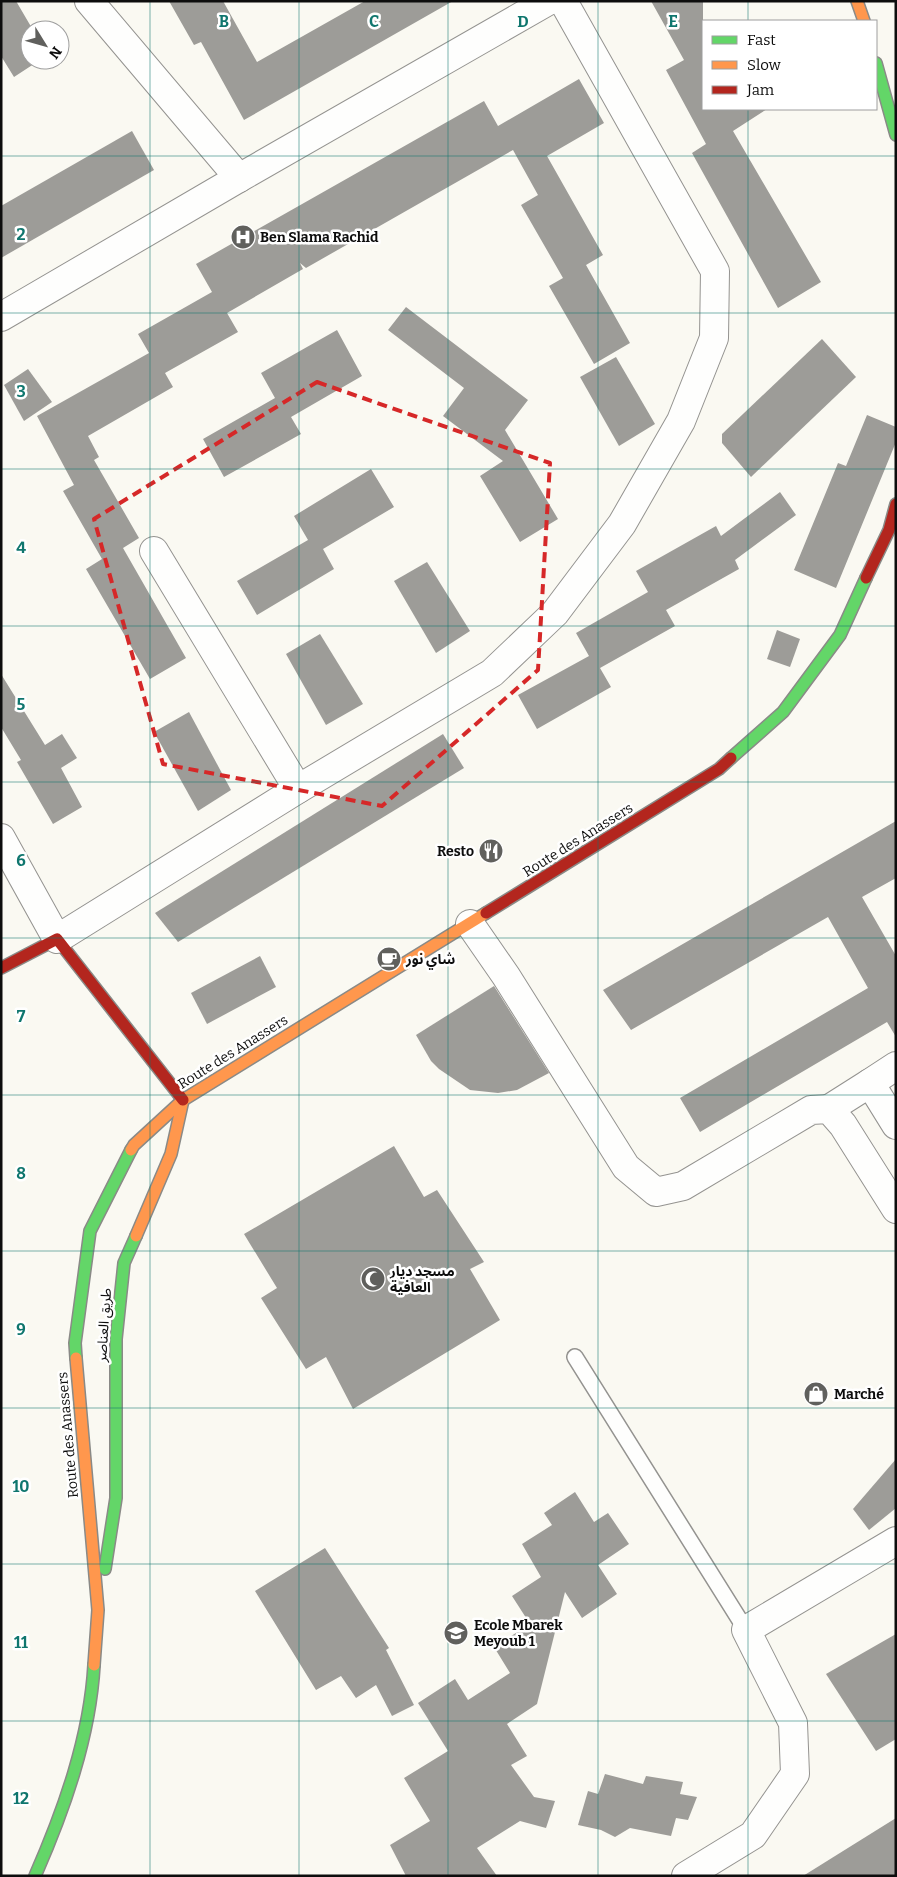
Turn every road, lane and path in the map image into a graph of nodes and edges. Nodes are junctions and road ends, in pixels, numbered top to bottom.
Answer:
1 (89, 1) edge
2 (548, 1) edge
3 (563, 1) edge
4 (857, 1) edge
5 (864, 20) edge
6 (877, 67) edge
7 (896, 136) edge
8 (239, 178) junction
9 (1, 317) edge
10 (896, 504) edge
11 (154, 551) dead end
12 (298, 789) junction
13 (1, 838) edge
14 (470, 924) junction
15 (58, 939) junction
16 (1, 968) edge
17 (896, 1066) edge
18 (870, 1083) junction
19 (183, 1100) junction
20 (829, 1110) junction
21 (896, 1125) edge
22 (896, 1210) edge
23 (576, 1357) dead end
24 (896, 1541) edge
25 (98, 1610) junction
26 (746, 1630) junction
27 (35, 1876) edge
28 (686, 1876) edge

1 - 8 street
2 - 8 street
3 - 12 street
4 - 5 main road
6 - 7 main road
8 - 9 street
10 - 14 main road, Route des Anassers
11 - 12 street
12 - 15 street
13 - 15 street
14 - 19 main road, Route des Anassers
14 - 20 street
15 - 16 main road
15 - 19 main road
17 - 18 street
18 - 20 street
18 - 21 street
19 - 25 main road, طريق العناصر
19 - 25 main road, Route des Anassers
20 - 22 street
23 - 26 lane
24 - 26 street
25 - 27 main road, Route des Anassers
26 - 28 street

